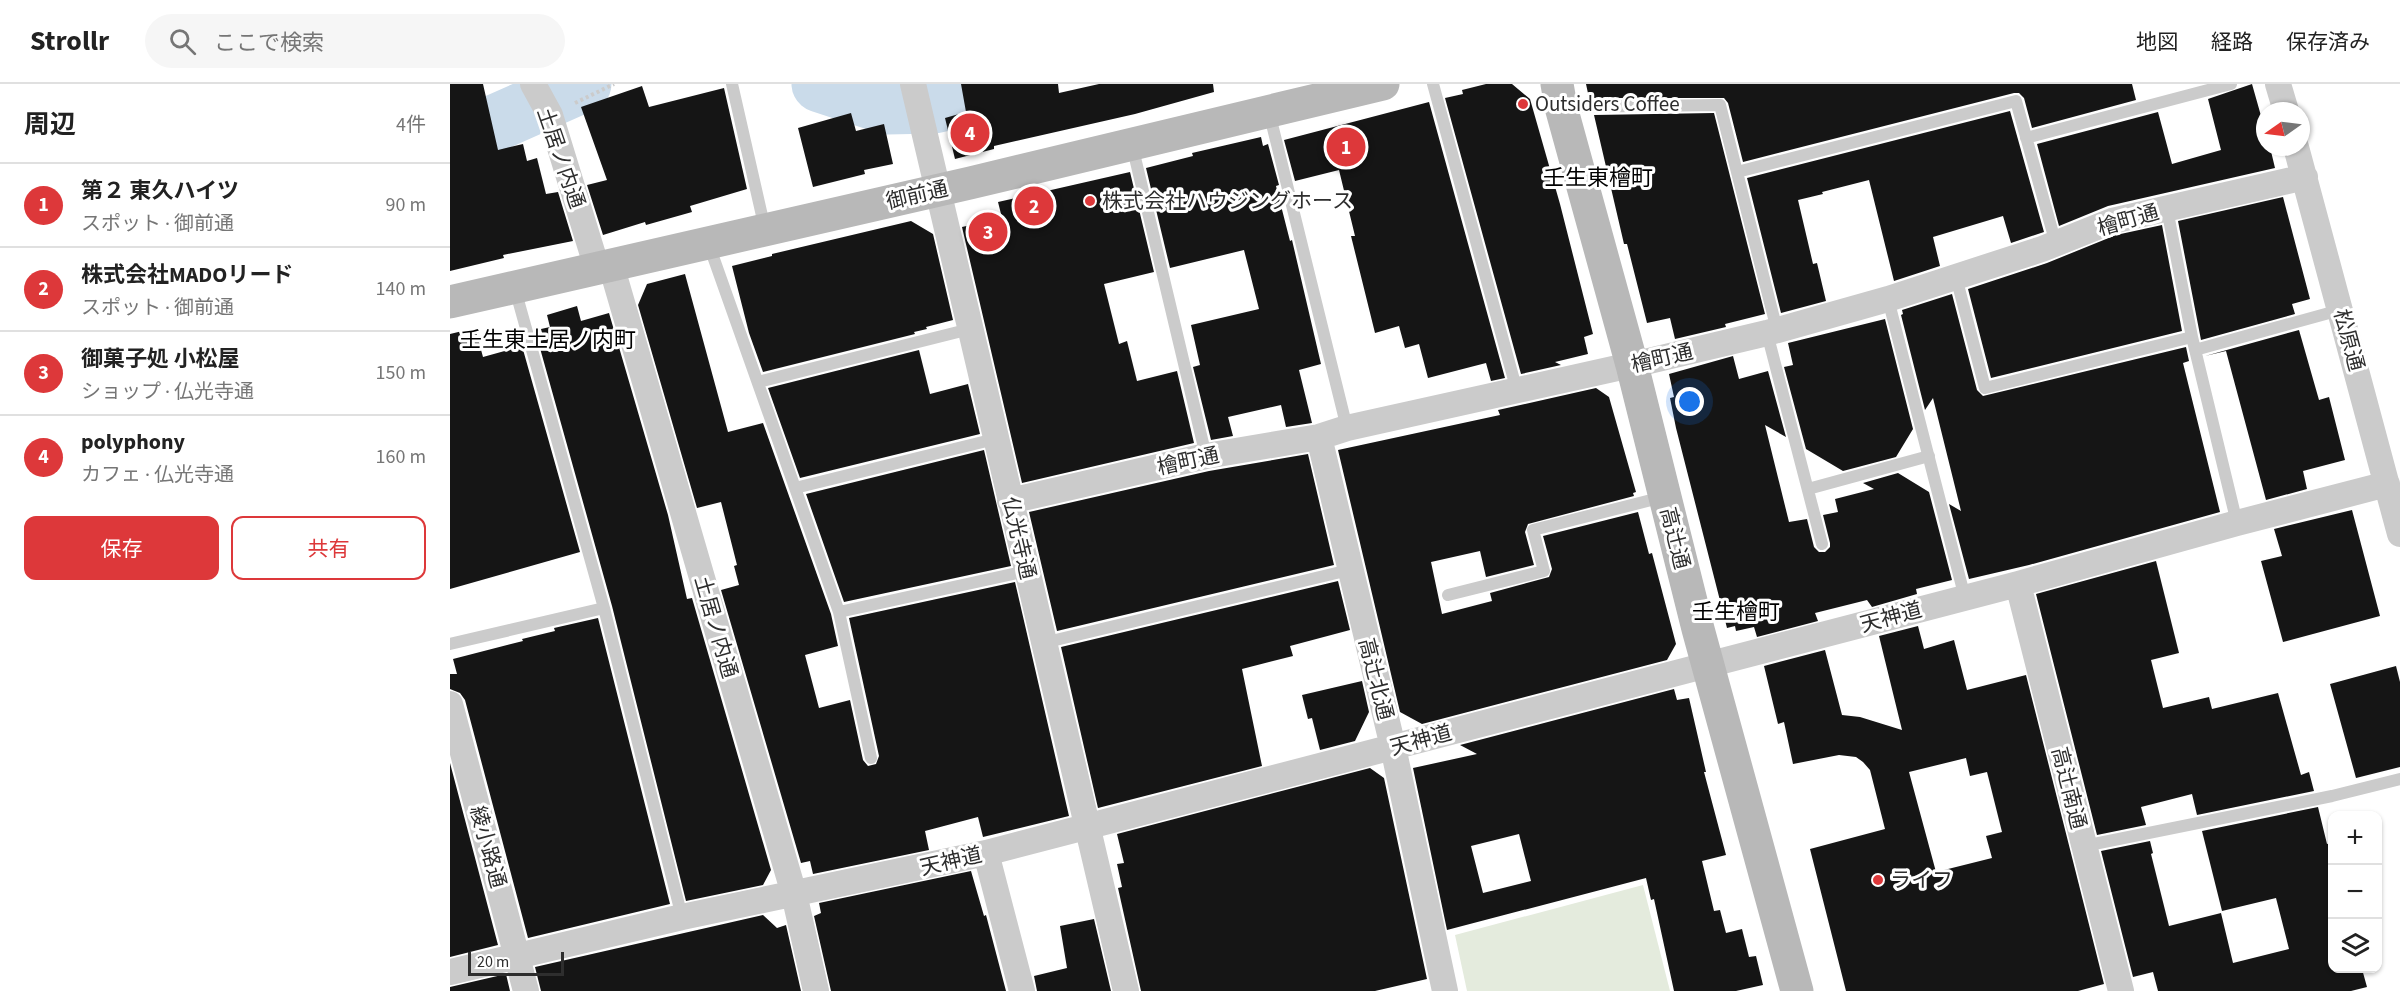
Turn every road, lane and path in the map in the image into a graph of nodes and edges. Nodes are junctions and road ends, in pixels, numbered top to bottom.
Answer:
1 (533, 84) edge
2 (614, 84) edge
3 (732, 84) edge
4 (1383, 84) edge
5 (1433, 84) edge
6 (2230, 84) edge
7 (2278, 84) edge
8 (914, 89) edge
9 (1559, 95) edge
10 (2283, 102) edge
11 (1269, 111) junction
12 (549, 113) junction
13 (2026, 138) junction
14 (1132, 144) junction
15 (2299, 156) edge
16 (1737, 172) junction
17 (2305, 177) junction
18 (937, 190) junction
19 (2167, 209) junction
20 (765, 229) junction
21 (708, 243) junction
22 (2056, 244) junction
23 (604, 267) junction
24 (1956, 277) junction
25 (514, 288) junction
26 (1888, 299) junction
27 (450, 302) edge
28 (2340, 310) junction
29 (970, 329) junction
30 (1772, 331) junction
31 (2193, 344) junction
32 (1632, 365) junction
33 (758, 382) junction
34 (1517, 391) junction
35 (1347, 428) junction
36 (1318, 437) junction
37 (995, 439) junction
38 (1206, 456) junction
39 (1929, 456) junction
40 (2387, 484) junction
41 (795, 488) junction
42 (1808, 489) junction
43 (1665, 496) junction
44 (1010, 501) junction
45 (2237, 523) junction
46 (2400, 534) edge
47 (1822, 544) dead end
48 (1349, 570) junction
49 (1027, 571) junction
50 (2018, 584) junction
51 (1448, 595) dead end
52 (1965, 597) junction
53 (604, 608) junction
54 (839, 612) junction
55 (1043, 643) junction
56 (450, 644) edge
57 (1708, 665) junction
58 (450, 704) edge
59 (1393, 747) junction
60 (871, 758) dead end
61 (2400, 779) edge
62 (1087, 827) junction
63 (2084, 846) junction
64 (986, 853) junction
65 (794, 894) junction
66 (682, 917) junction
67 (517, 957) junction
68 (450, 972) edge
69 (526, 991) edge
70 (816, 991) edge
71 (1022, 991) edge
72 (1126, 991) edge
73 (1445, 991) edge
74 (1797, 991) edge
75 (2121, 991) edge

1 - 12 street, 土居ノ内通
2 - 12 path
3 - 20 lane
4 - 11 street, 御前通
5 - 34 lane
6 - 13 lane
7 - 10 street
8 - 18 street, 仏光寺通
9 - 16 lane
9 - 32 street, 高辻通
11 - 14 street, 御前通
11 - 35 lane
12 - 23 street, 土居ノ内通
13 - 16 lane
13 - 22 lane
14 - 18 street, 御前通
14 - 38 lane
15 - 17 street, 松原通
16 - 30 lane
17 - 19 street, 檜町通
17 - 28 street, 松原通
18 - 20 street, 御前通
18 - 29 street, 仏光寺通
19 - 22 street, 檜町通
19 - 31 lane
20 - 21 street, 御前通
21 - 23 street, 御前通
21 - 33 lane
22 - 24 street, 檜町通
23 - 25 street, 御前通
23 - 65 street, 土居ノ内通
24 - 26 street, 檜町通
24 - 31 lane
25 - 27 street, 御前通
25 - 53 lane
26 - 30 street, 檜町通
26 - 39 lane
28 - 31 lane
28 - 40 street, 松原通
29 - 33 lane
29 - 37 street, 仏光寺通
30 - 32 street, 檜町通
30 - 42 lane
31 - 45 lane
32 - 34 street, 檜町通
32 - 43 street, 高辻通
33 - 41 lane
34 - 35 street, 檜町通
35 - 36 street, 檜町通
36 - 38 street, 檜町通
36 - 48 street, 高辻北通
37 - 41 lane
37 - 44 street, 仏光寺通
38 - 44 street, 檜町通
39 - 42 lane
39 - 52 lane
40 - 45 street, 天神道
40 - 46 street, 松原通
41 - 54 lane
42 - 47 lane
43 - 51 lane
43 - 57 street, 高辻通
44 - 49 street, 仏光寺通
45 - 50 street, 天神道
48 - 55 lane
48 - 59 street, 高辻北通
49 - 54 lane
49 - 55 street, 仏光寺通
50 - 52 street, 天神道
50 - 63 street, 高辻南通
52 - 57 street, 天神道
53 - 56 lane
53 - 66 lane
54 - 60 lane
55 - 62 street, 仏光寺通
57 - 59 street, 天神道
57 - 74 street, 高辻通
58 - 67 street, 綾小路通
59 - 62 street, 天神道
59 - 73 street, 高辻北通
61 - 63 lane
62 - 64 street, 天神道
62 - 72 street, 仏光寺通
63 - 75 street, 高辻南通
64 - 65 street, 天神道
64 - 71 street
65 - 66 street, 天神道
65 - 70 street, 土居ノ内通
66 - 67 street, 天神道
67 - 68 street, 天神道
67 - 69 street, 綾小路通

